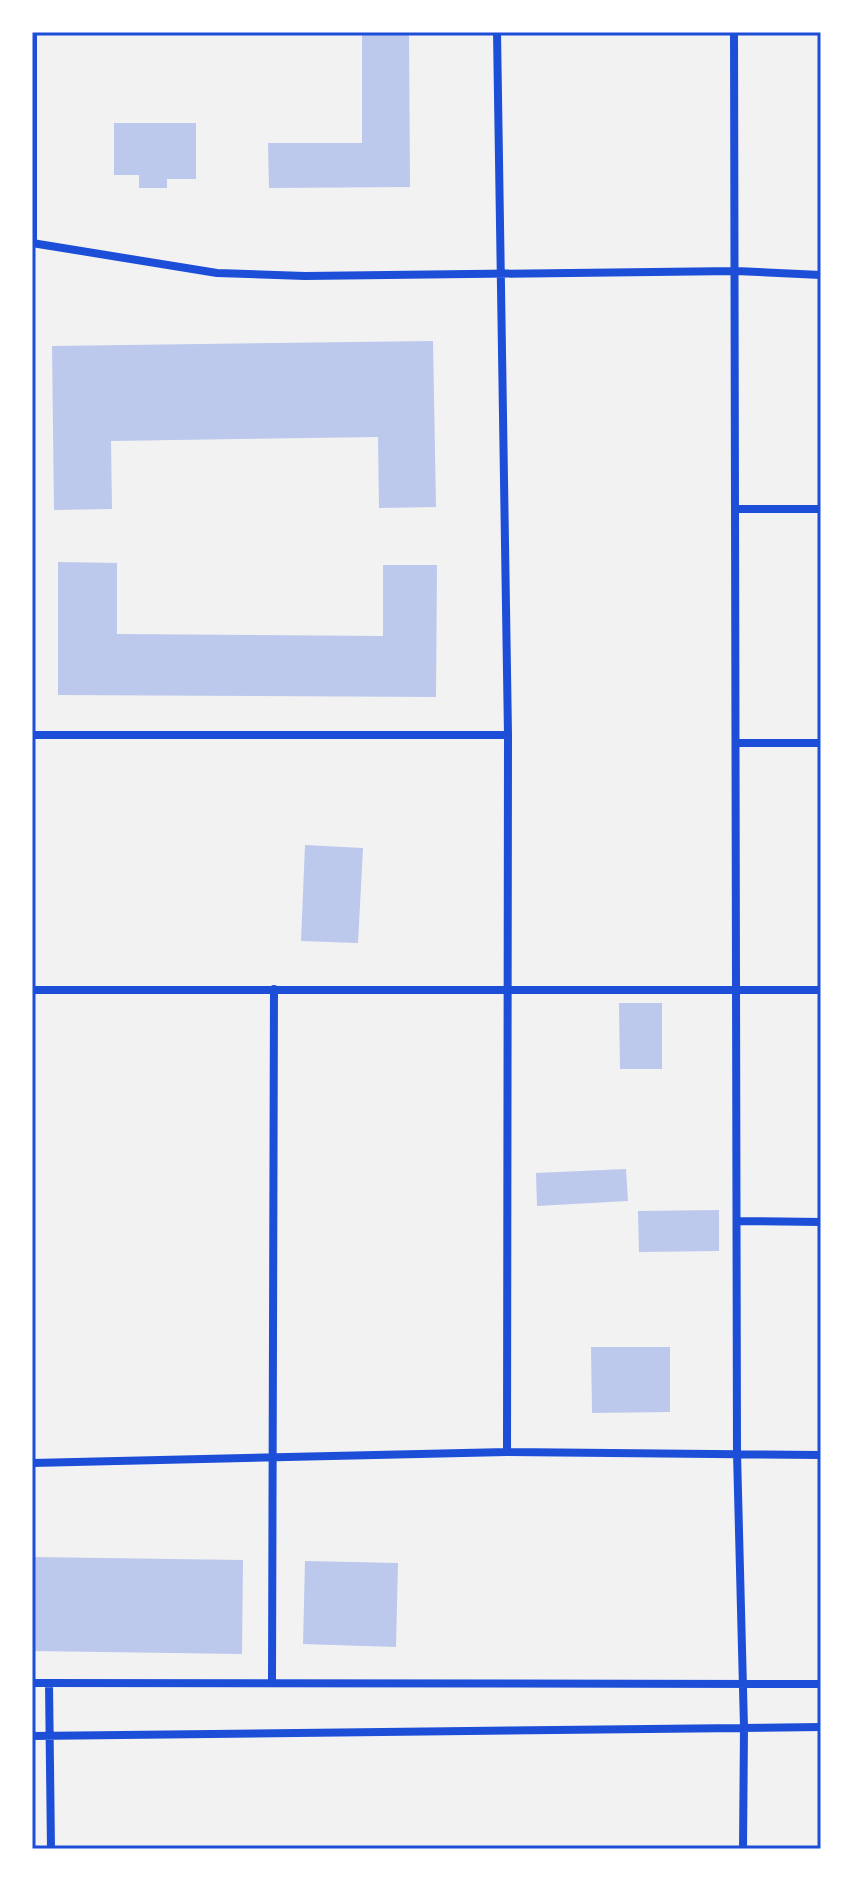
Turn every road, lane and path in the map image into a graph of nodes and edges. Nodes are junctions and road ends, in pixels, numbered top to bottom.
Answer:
1 (33, 32) edge
2 (497, 32) edge
3 (734, 32) edge
4 (32, 243) edge
5 (736, 271) junction
6 (501, 275) junction
7 (821, 275) edge
8 (736, 509) junction
9 (821, 509) edge
10 (32, 735) edge
11 (508, 735) junction
12 (737, 743) junction
13 (821, 743) edge
14 (274, 989) junction
15 (506, 989) junction
16 (32, 990) edge
17 (738, 990) junction
18 (821, 990) edge
19 (738, 1221) junction
20 (821, 1222) edge
21 (507, 1452) junction
22 (737, 1453) junction
23 (821, 1455) edge
24 (273, 1459) junction
25 (32, 1463) edge
26 (32, 1683) edge
27 (49, 1683) junction
28 (272, 1683) junction
29 (743, 1684) junction
30 (821, 1684) edge
31 (744, 1727) junction
32 (821, 1727) edge
33 (32, 1736) edge
34 (52, 1736) junction
35 (51, 1849) edge
36 (743, 1849) edge

1 - 4 street
2 - 6 street
3 - 5 street
4 - 6 street
5 - 6 street
5 - 7 street
5 - 8 street
6 - 11 street
8 - 9 street
8 - 12 street
10 - 11 street
11 - 15 street
12 - 13 street
12 - 17 street
14 - 15 street
14 - 16 street
14 - 24 street
15 - 17 street
15 - 21 street
17 - 18 street
17 - 19 street
19 - 20 street
19 - 22 street
21 - 22 street
21 - 24 street
22 - 23 street
22 - 29 street
24 - 25 street
24 - 28 street
26 - 27 street
27 - 28 street
27 - 34 street
28 - 29 street
29 - 30 street
29 - 31 street
31 - 32 street
31 - 34 street
31 - 36 street
33 - 34 street
34 - 35 street

